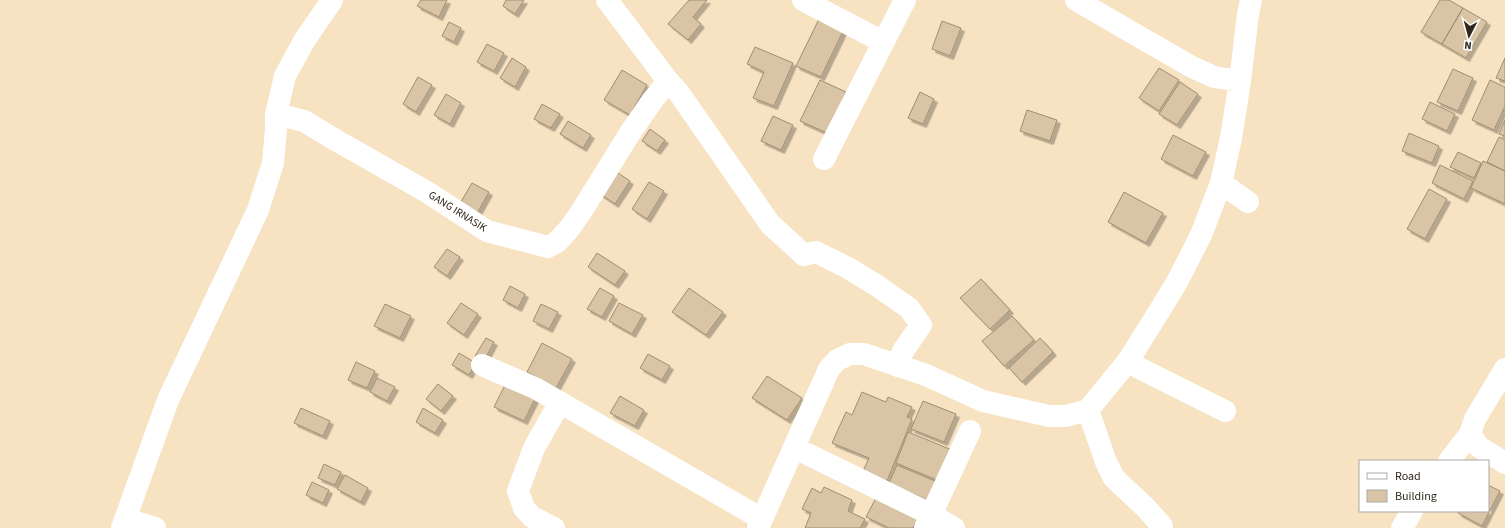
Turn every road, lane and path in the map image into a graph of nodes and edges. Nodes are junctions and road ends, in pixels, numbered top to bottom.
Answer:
1 (332, 0) edge
2 (607, 0) edge
3 (803, 0) edge
4 (905, 0) edge
5 (1076, 0) edge
6 (1251, 0) edge
7 (883, 42) junction
8 (668, 81) junction
9 (1240, 81) junction
10 (276, 114) junction
11 (824, 159) dead end
12 (1221, 183) junction
13 (1248, 202) dead end
14 (1128, 361) junction
15 (482, 366) dead end
16 (898, 366) junction
17 (1505, 369) edge
18 (560, 402) junction
19 (1088, 410) junction
20 (1225, 411) dead end
21 (970, 430) dead end
22 (1470, 434) junction
23 (795, 448) junction
24 (1450, 460) edge
25 (1505, 463) edge
26 (1411, 512) edge
27 (928, 521) edge
28 (760, 523) edge
29 (124, 524) edge
30 (154, 528) edge
31 (554, 528) edge
32 (954, 528) edge
33 (1162, 528) edge
34 (1402, 528) edge

1 - 10 street
2 - 8 street
3 - 7 street
4 - 7 street
5 - 9 street
6 - 9 street
7 - 11 street
8 - 10 street, GANG IRNASIK
8 - 16 street
9 - 12 street
10 - 29 street
12 - 13 street
12 - 14 street
14 - 19 street
14 - 20 street
15 - 18 street
16 - 19 street
16 - 23 street
17 - 22 street
18 - 28 street
18 - 31 street
19 - 33 street
21 - 27 street
22 - 24 street
22 - 25 street
23 - 27 street
23 - 28 street
26 - 34 street
27 - 32 street
29 - 30 street

